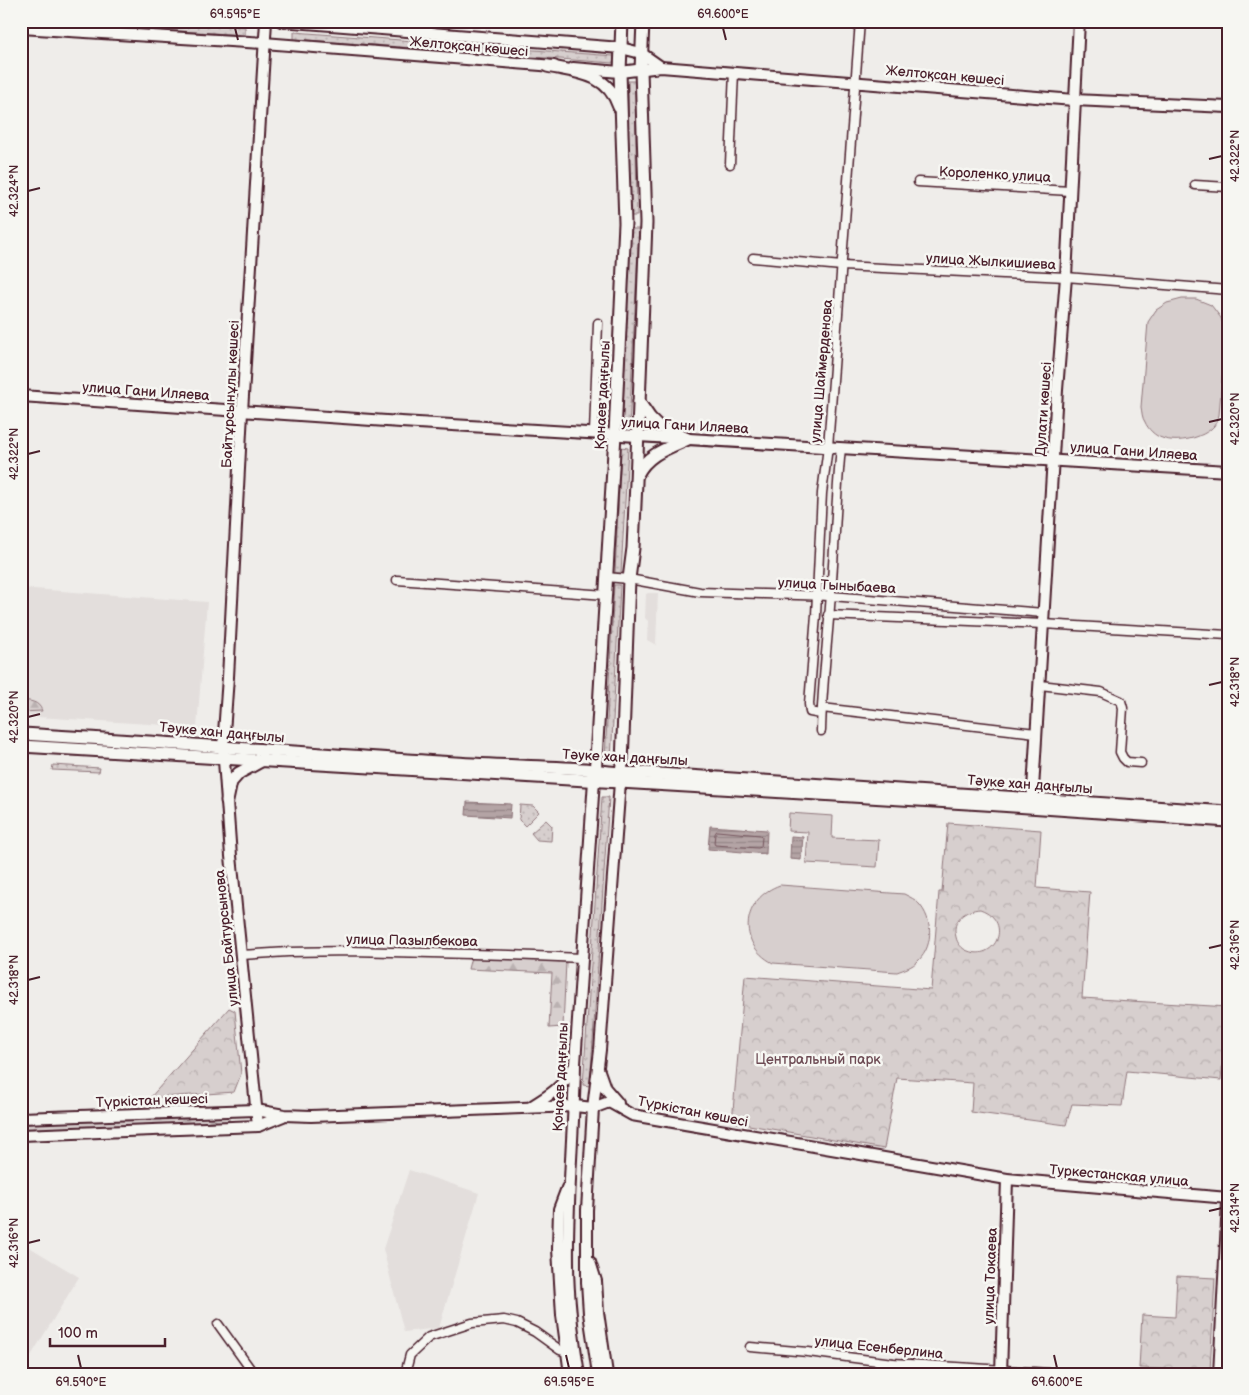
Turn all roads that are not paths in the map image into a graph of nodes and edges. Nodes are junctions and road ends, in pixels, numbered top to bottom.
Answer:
1 (266, 21) edge
2 (281, 21) edge
3 (622, 21) edge
4 (643, 21) edge
5 (860, 21) edge
6 (1079, 21) edge
7 (23, 26) edge
8 (264, 43) junction
9 (621, 48) junction
10 (641, 53) junction
11 (547, 66) junction
12 (661, 66) junction
13 (641, 70) junction
14 (620, 72) junction
15 (734, 72) junction
16 (856, 82) junction
17 (1074, 100) junction
18 (1228, 107) edge
19 (622, 117) junction
20 (730, 164) dead end
21 (918, 182) dead end
22 (1195, 185) dead end
23 (1228, 187) edge
24 (1070, 191) junction
25 (625, 223) junction
26 (646, 223) junction
27 (753, 258) dead end
28 (842, 266) junction
29 (1066, 277) junction
30 (1228, 290) edge
31 (598, 322) dead end
32 (21, 396) edge
33 (639, 402) junction
34 (242, 412) junction
35 (594, 433) junction
36 (615, 434) junction
37 (638, 436) junction
38 (688, 439) junction
39 (828, 447) junction
40 (841, 448) junction
41 (1053, 460) junction
42 (1228, 471) edge
43 (636, 476) junction
44 (606, 577) junction
45 (629, 579) junction
46 (397, 580) dead end
47 (606, 595) junction
48 (817, 595) junction
49 (831, 596) junction
50 (1044, 612) junction
51 (828, 615) junction
52 (1043, 624) junction
53 (1228, 635) edge
54 (1040, 685) junction
55 (821, 711) junction
56 (821, 731) dead end
57 (1036, 733) junction
58 (21, 734) edge
59 (21, 746) edge
60 (622, 747) junction
61 (224, 752) junction
62 (263, 760) junction
63 (1141, 763) dead end
64 (644, 773) junction
65 (595, 775) junction
66 (620, 777) junction
67 (227, 801) junction
68 (1032, 803) junction
69 (1228, 812) edge
70 (1228, 821) edge
71 (241, 955) junction
72 (582, 958) junction
73 (575, 1064) junction
74 (598, 1067) junction
75 (575, 1106) junction
76 (532, 1107) junction
77 (593, 1108) junction
78 (256, 1110) junction
79 (632, 1115) junction
80 (284, 1116) junction
81 (21, 1118) edge
82 (258, 1126) junction
83 (21, 1135) edge
84 (570, 1178) junction
85 (1007, 1179) junction
86 (1228, 1198) edge
87 (1228, 1202) edge
88 (586, 1252) junction
89 (568, 1266) junction
90 (559, 1277) junction
91 (218, 1324) dead end
92 (750, 1347) dead end
93 (566, 1352) junction
94 (893, 1363) junction
95 (1001, 1372) edge
96 (254, 1374) edge
97 (405, 1374) edge
98 (570, 1374) edge
99 (579, 1374) edge
100 (598, 1374) edge
101 (607, 1374) edge
102 (893, 1374) edge
103 (1066, 1374) edge
104 (1219, 1374) edge

1 - 8 main road
2 - 9 main road, Желтоқсан көшесі
3 - 9 main road, Қонаев даңғылы
4 - 10 main road
5 - 16 street, улица Шаймерденова
6 - 17 main road, Дулати көшесі
7 - 8 main road, Желтоқсан көшесі
8 - 11 main road, Желтоқсан көшесі
8 - 34 main road, Байтұрсынұлы көшесі
9 - 10 main road, Желтоқсан көшесі
9 - 14 main road, Қонаев даңғылы
10 - 12 main road, Желтоқсан көшесі
10 - 13 main road
11 - 14 main road, Желтоқсан көшесі
11 - 19 main road
12 - 13 main road, Желтоқсан көшесі
12 - 15 main road, Желтоқсан көшесі
13 - 14 main road, Желтоқсан көшесі
13 - 26 main road
14 - 19 main road, Қонаев даңғылы
15 - 16 main road, Желтоқсан көшесі
15 - 20 street
16 - 17 main road, Желтоқсан көшесі
16 - 28 street, улица Шаймерденова
17 - 18 main road, Желтоқсан көшесі
17 - 24 main road, Дулати көшесі
19 - 25 main road, Қонаев даңғылы
21 - 24 street, Короленко улица
22 - 23 street
24 - 29 main road, Дулати көшесі
25 - 26 main road
25 - 36 main road, Қонаев даңғылы
26 - 33 main road
27 - 28 street, улица Жылкишиева
28 - 29 street, улица Жылкишиева
28 - 39 street, улица Шаймерденова
29 - 30 street, улица Жылкишиева
29 - 41 main road, Дулати көшесі
31 - 35 street
32 - 34 main road, улица Гани Иляева
33 - 37 main road
33 - 38 main road
34 - 35 main road, улица Гани Иляева
34 - 61 main road, Байтұрсынұлы көшесі
35 - 36 main road, улица Гани Иляева
36 - 37 main road, улица Гани Иляева
36 - 44 main road, Қонаев даңғылы
37 - 38 main road, улица Гани Иляева
37 - 43 main road
38 - 39 main road, улица Гани Иляева
38 - 43 main road
39 - 40 main road, улица Гани Иляева
39 - 48 street, улица Шаймерденова
40 - 41 main road, улица Гани Иляева
40 - 49 street, улица Шаймерденова
41 - 42 main road, улица Гани Иляева
41 - 50 main road, Дулати көшесі
43 - 45 main road
44 - 45 street, улица Тыныбаева
44 - 47 main road, Қонаев даңғылы
45 - 48 street, улица Тыныбаева
45 - 60 main road
46 - 47 street
47 - 65 main road, Қонаев даңғылы
48 - 49 street, улица Тыныбаева
48 - 55 street, улица Шаймерденова
49 - 50 street, улица Тыныбаева
49 - 51 street, улица Шаймерденова
50 - 52 main road, Дулати көшесі
51 - 52 street
51 - 55 street, улица Шаймерденова
52 - 53 street
52 - 54 main road, Дулати көшесі
54 - 57 main road, Дулати көшесі
54 - 63 street
55 - 56 street, улица Шаймерденова
55 - 57 street
57 - 68 main road, Дулати көшесі
58 - 61 main road, Тәуке хан даңғылы
59 - 61 main road, Тәуке хан даңғылы
60 - 64 main road
60 - 66 main road
61 - 62 main road, Тәуке хан даңғылы
61 - 65 main road, Тәуке хан даңғылы
61 - 67 main road, улица Байтурсынова
62 - 65 main road, Тәуке хан даңғылы
62 - 67 main road
64 - 66 main road, Тәуке хан даңғылы
64 - 68 main road, Тәуке хан даңғылы
65 - 66 main road, Тәуке хан даңғылы
65 - 72 main road, Қонаев даңғылы
66 - 68 main road, Тәуке хан даңғылы
66 - 74 main road
67 - 71 main road, улица Байтурсынова
68 - 69 main road, Тәуке хан даңғылы
68 - 70 main road, Тәуке хан даңғылы
71 - 72 street, улица Пазылбекова
71 - 78 main road, улица Байтурсынова
72 - 73 main road, Қонаев даңғылы
73 - 75 main road, Қонаев даңғылы
73 - 76 main road
74 - 77 main road
74 - 79 main road
75 - 76 main road, Түркістан көшесі
75 - 77 main road, Түркістан көшесі
75 - 84 main road, Қонаев даңғылы
76 - 80 main road, Түркістан көшесі
77 - 79 main road, Түркістан көшесі
77 - 88 main road
78 - 80 main road, Түркістан көшесі
78 - 81 main road, Түркістан көшесі
78 - 82 main road, улица Байтурсынова
79 - 85 main road, Түркістан көшесі
80 - 82 main road, Түркістан көшесі
82 - 83 main road, Түркістан көшесі
84 - 89 main road, Қонаев даңғылы
84 - 90 main road
85 - 86 main road, Туркестанская улица
85 - 95 main road, улица Токаева
87 - 104 main road
88 - 100 main road
88 - 101 main road
89 - 90 main road
89 - 99 main road, Қонаев даңғылы
90 - 93 main road
91 - 96 street
92 - 94 street, улица Есенберлина
93 - 97 street
93 - 98 main road
94 - 95 street, улица Есенберлина
94 - 102 street
95 - 103 street, улица Есенберлина

